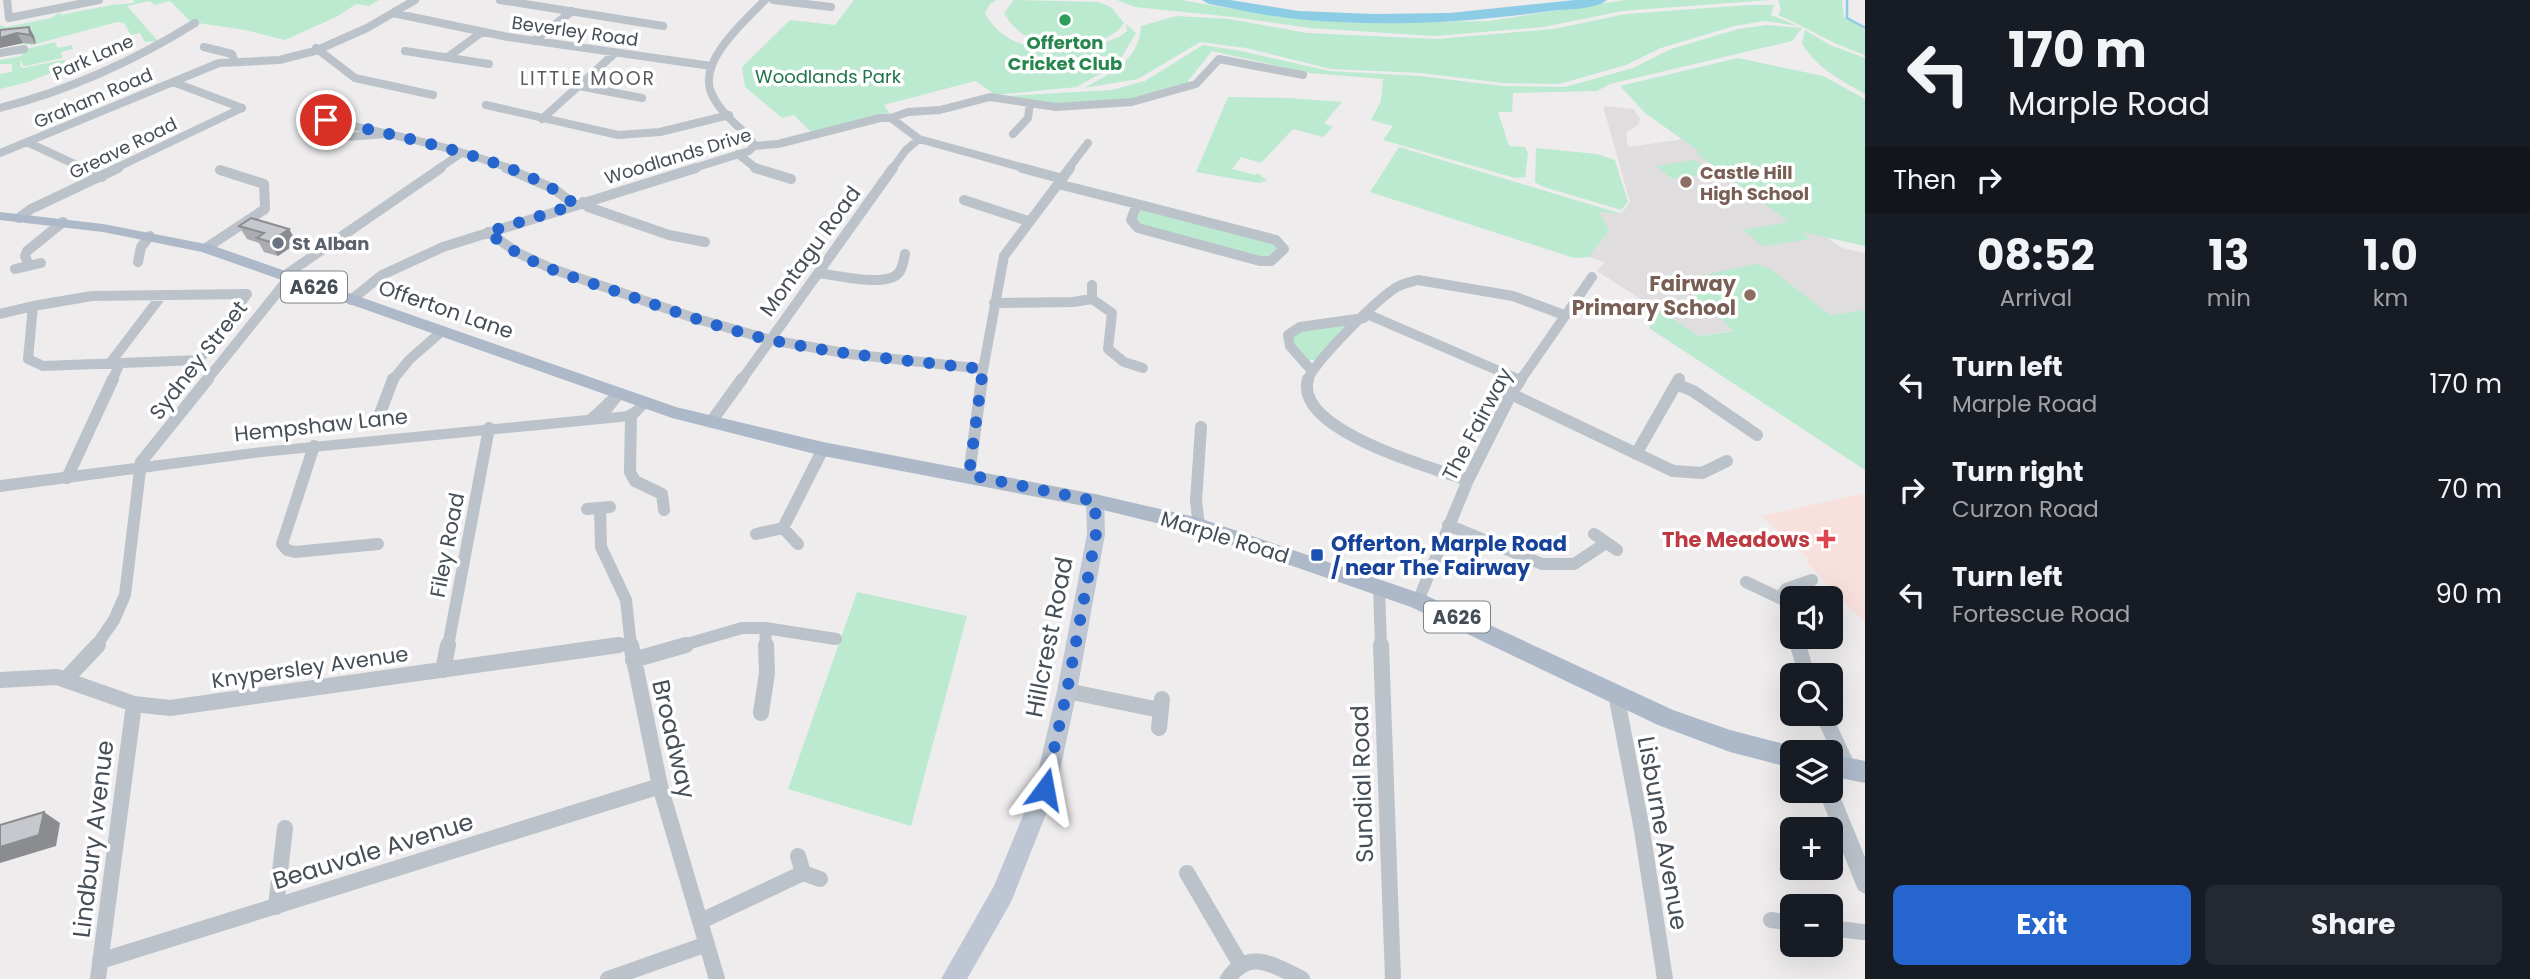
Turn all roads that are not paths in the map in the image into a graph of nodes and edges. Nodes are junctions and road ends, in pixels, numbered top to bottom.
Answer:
1 (99, 0) edge
2 (415, 0) edge
3 (500, 0) edge
4 (765, 0) edge
5 (773, 0) edge
6 (4, 3) edge
7 (831, 7) dead end
8 (572, 12) junction
9 (393, 13) junction
10 (195, 23) dead end
11 (663, 26) dead end
12 (482, 32) junction
13 (534, 41) junction
14 (204, 47) dead end
15 (316, 48) junction
16 (24, 49) dead end
17 (405, 51) dead end
18 (615, 52) junction
19 (0, 53) edge
20 (448, 57) junction
21 (234, 60) junction
22 (489, 64) dead end
23 (711, 66) junction
24 (1303, 75) dead end
25 (173, 82) junction
26 (579, 86) junction
27 (433, 95) dead end
28 (642, 98) dead end
29 (1030, 103) junction
30 (485, 105) dead end
31 (0, 108) edge
32 (729, 115) junction
33 (891, 118) junction
34 (542, 119) junction
35 (386, 134) junction
36 (1013, 134) dead end
37 (919, 139) junction
38 (27, 142) junction
39 (1088, 143) dead end
40 (754, 146) junction
41 (0, 153) edge
42 (460, 154) junction
43 (738, 154) junction
44 (219, 170) dead end
45 (102, 177) junction
46 (791, 180) dead end
47 (1060, 181) junction
48 (964, 200) dead end
49 (1136, 203) junction
50 (579, 204) junction
51 (0, 216) edge
52 (19, 218) junction
53 (1028, 220) junction
54 (63, 222) junction
55 (488, 232) junction
56 (150, 236) junction
57 (705, 242) dead end
58 (206, 248) junction
59 (905, 254) dead end
60 (138, 262) dead end
61 (41, 263) dead end
62 (29, 265) junction
63 (16, 269) dead end
64 (818, 273) junction
65 (286, 277) junction
66 (1592, 277) dead end
67 (1092, 285) dead end
68 (162, 295) junction
69 (1092, 299) junction
70 (351, 300) junction
71 (994, 303) junction
72 (33, 306) junction
73 (0, 314) edge
74 (1564, 315) junction
75 (1366, 316) junction
76 (442, 331) junction
77 (771, 340) junction
78 (116, 363) junction
79 (1143, 368) dead end
80 (983, 369) junction
81 (1312, 372) junction
82 (1520, 380) junction
83 (1511, 394) junction
84 (631, 403) junction
85 (593, 418) junction
86 (378, 419) dead end
87 (711, 422) junction
88 (1201, 427) dead end
89 (489, 428) junction
90 (1757, 435) dead end
91 (314, 446) junction
92 (823, 449) junction
93 (1636, 454) junction
94 (139, 467) junction
95 (1722, 467) dead end
96 (969, 475) junction
97 (67, 478) junction
98 (1468, 480) junction
99 (0, 486) edge
100 (1103, 502) junction
101 (599, 508) dead end
102 (664, 510) dead end
103 (1199, 526) junction
104 (1448, 526) junction
105 (783, 528) junction
106 (757, 534) dead end
107 (1594, 534) dead end
108 (379, 544) dead end
109 (798, 544) dead end
110 (1812, 580) dead end
111 (1746, 582) dead end
112 (1795, 586) edge
113 (1379, 588) junction
114 (1780, 598) edge
115 (1418, 601) junction
116 (765, 628) junction
117 (836, 639) dead end
118 (631, 643) junction
119 (633, 660) junction
120 (443, 670) junction
121 (66, 679) junction
122 (0, 680) edge
123 (1067, 691) junction
124 (1616, 694) junction
125 (134, 704) junction
126 (1161, 705) joint
127 (761, 713) dead end
128 (1829, 726) edge
129 (1159, 729) dead end
130 (1780, 754) edge
131 (1848, 768) edge
132 (660, 786) junction
133 (1833, 803) edge
134 (285, 828) dead end
135 (799, 856) dead end
136 (803, 873) junction
137 (1187, 873) dead end
138 (820, 879) dead end
139 (1865, 883) edge
140 (276, 906) junction
141 (1771, 920) dead end
142 (701, 921) junction
143 (1780, 921) edge
144 (1843, 930) edge
145 (1863, 932) dead end
146 (707, 944) junction
147 (100, 961) junction
148 (1239, 962) junction
149 (98, 979) edge
150 (608, 979) edge
151 (717, 979) edge
152 (953, 979) edge
153 (1228, 979) edge
154 (1303, 979) edge
155 (1393, 979) edge
156 (1665, 979) edge

1 - 6 street
2 - 9 street
3 - 8 street
4 - 23 street
5 - 7 street
8 - 11 street
8 - 13 street
9 - 12 street, Beverley Road
9 - 15 street
10 - 31 street, Park Lane
12 - 13 street, Beverley Road
12 - 20 street
13 - 18 street, Beverley Road
14 - 21 street
15 - 21 street
15 - 27 street
16 - 19 street
17 - 20 street
18 - 23 street, Beverley Road
18 - 26 street
20 - 22 street
21 - 25 street, Graham Road
23 - 32 street
24 - 29 street, Woodlands Drive
25 - 38 street, Graham Road
25 - 45 street, Greave Road
26 - 28 street
26 - 34 street
29 - 33 street, Woodlands Drive
29 - 36 street
30 - 34 street
32 - 34 street
32 - 40 street
33 - 37 street
33 - 40 street, Woodlands Drive
35 - 35 street
35 - 42 street
37 - 47 street
37 - 64 street, Montagu Road
38 - 41 street, Graham Road
38 - 45 street
39 - 47 street
40 - 43 street, Woodlands Drive
42 - 50 street
42 - 65 street, Sydney Street
43 - 46 street
43 - 50 street, Woodlands Drive
44 - 58 street
45 - 52 street, Greave Road
47 - 49 street
47 - 53 street
48 - 53 street
49 - 49 street
50 - 55 street, Woodlands Drive
50 - 57 street
51 - 52 main road, Offerton Lane / A626
52 - 54 main road, Offerton Lane / A626
53 - 71 street
54 - 56 main road, Offerton Lane / A626
54 - 62 street
55 - 70 street, Woodlands Drive
55 - 77 street
56 - 58 main road, Offerton Lane / A626
56 - 60 street
58 - 65 main road, Offerton Lane / A626
59 - 64 street
61 - 62 street
62 - 63 street
64 - 77 street, Montagu Road
65 - 70 main road, Offerton Lane / A626
65 - 94 street, Sydney Street
66 - 74 street, The Fairway
67 - 69 street
68 - 72 street
68 - 78 street
68 - 78 street
69 - 71 street
69 - 79 street
70 - 76 main road, Offerton Lane / A626
71 - 80 street
72 - 73 street
72 - 78 street
74 - 75 street
74 - 82 street, The Fairway
75 - 81 street
75 - 81 street
75 - 82 street
76 - 84 main road, Offerton Lane / A626
76 - 86 street
77 - 80 street
77 - 87 street, Montagu Road
78 - 97 street
80 - 96 street
81 - 98 street
82 - 83 street, The Fairway
83 - 93 street
83 - 98 street, The Fairway
84 - 85 street, Hempshaw Lane
84 - 85 street
84 - 87 main road, Marple Road / A626
84 - 102 street
85 - 89 street, Hempshaw Lane
87 - 92 main road, Marple Road / A626
88 - 103 street
89 - 91 street, Hempshaw Lane
89 - 120 street, Filey Road
90 - 93 street
91 - 94 street, Hempshaw Lane
91 - 108 street
92 - 96 main road, Marple Road / A626
92 - 105 street
93 - 95 street
94 - 97 street, Hempshaw Lane
94 - 121 street
96 - 100 main road, Marple Road / A626
97 - 99 street, Hempshaw Lane
98 - 104 street, The Fairway
100 - 103 main road, Marple Road / A626
100 - 123 main road, Hillcrest Road
101 - 118 street, Broadway
103 - 113 main road, Marple Road / A626
104 - 107 street
104 - 115 street, The Fairway
105 - 106 street
105 - 109 street
110 - 112 street
111 - 114 street
113 - 115 main road, Marple Road / A626
113 - 155 street, Sundial Road
115 - 124 main road, Marple Road / A626
116 - 117 street
116 - 119 street
116 - 127 street
118 - 119 street, Broadway
118 - 120 street, Knypersley Avenue
119 - 132 street, Broadway
120 - 125 street, Knypersley Avenue
121 - 122 street, Knypersley Avenue
121 - 125 street, Knypersley Avenue
123 - 126 street
123 - 152 main road, Hillcrest Road
124 - 130 main road, Marple Road / A626
124 - 156 street, Lisburne Avenue
125 - 147 street, Lindbury Avenue
126 - 129 street
128 - 131 street
132 - 140 street, Beauvale Avenue
132 - 142 street, Broadway
133 - 139 street
134 - 140 street
135 - 136 street
136 - 138 street
136 - 142 street
137 - 148 street
140 - 147 street, Beauvale Avenue
141 - 143 street
142 - 146 street, Broadway
144 - 145 street
146 - 150 street
146 - 151 street, Broadway
147 - 149 street, Lindbury Avenue
148 - 153 street
148 - 154 street

